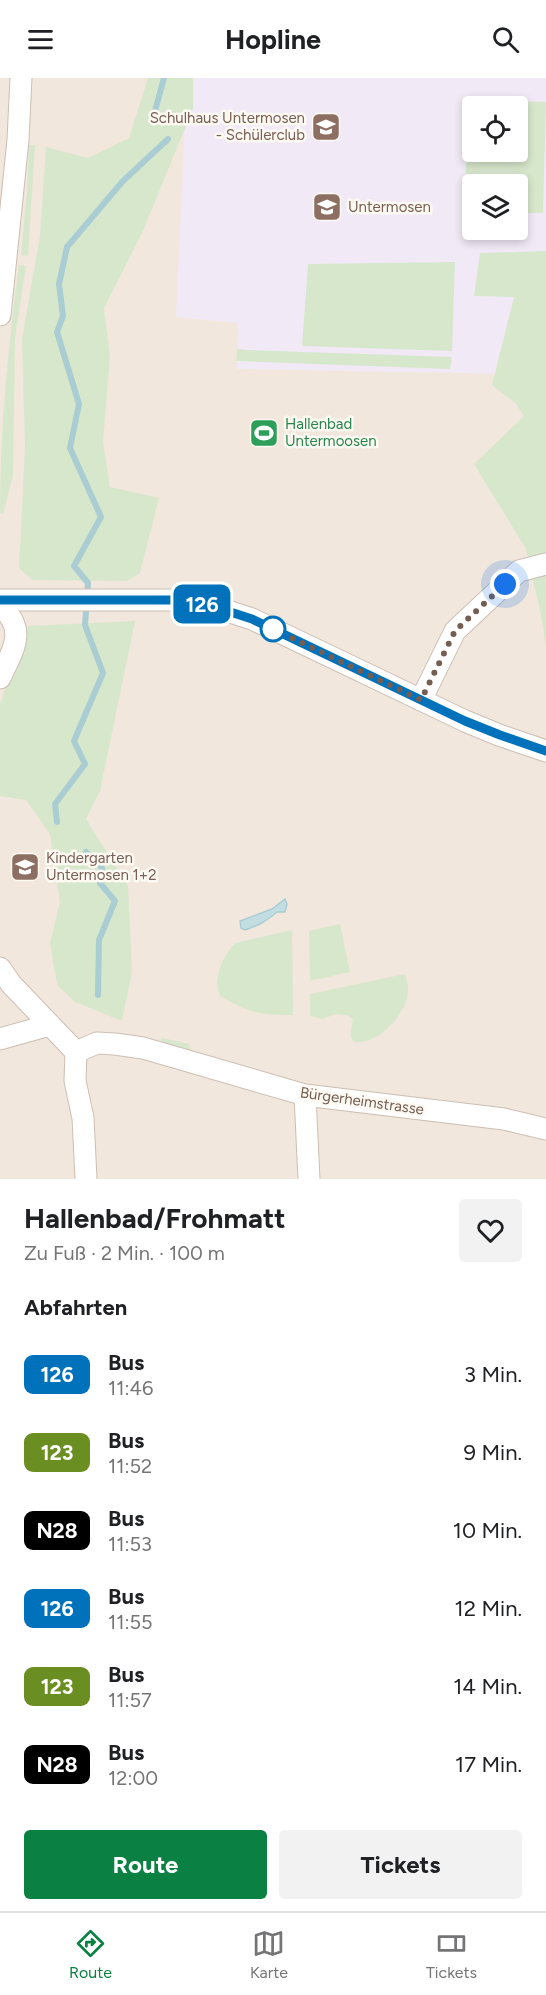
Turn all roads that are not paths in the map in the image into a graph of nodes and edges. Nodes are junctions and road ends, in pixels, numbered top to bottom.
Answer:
1 (21, 78) edge
2 (1, 286) edge
3 (0, 315) edge
4 (546, 564) edge
5 (0, 600) edge
6 (0, 605) edge
7 (0, 678) edge
8 (421, 700) junction
9 (546, 751) edge
10 (0, 968) edge
11 (50, 1025) junction
12 (0, 1040) edge
13 (76, 1052) junction
14 (305, 1095) junction
15 (546, 1129) edge
16 (87, 1179) edge
17 (309, 1179) edge

1 - 2 street
2 - 3 street
4 - 8 street
5 - 8 street
6 - 7 street
8 - 9 street
10 - 11 street
11 - 12 street
11 - 13 street
13 - 14 street, Bürgerheimstrasse
13 - 16 street
14 - 15 street, Bürgerheimstrasse
14 - 17 street

